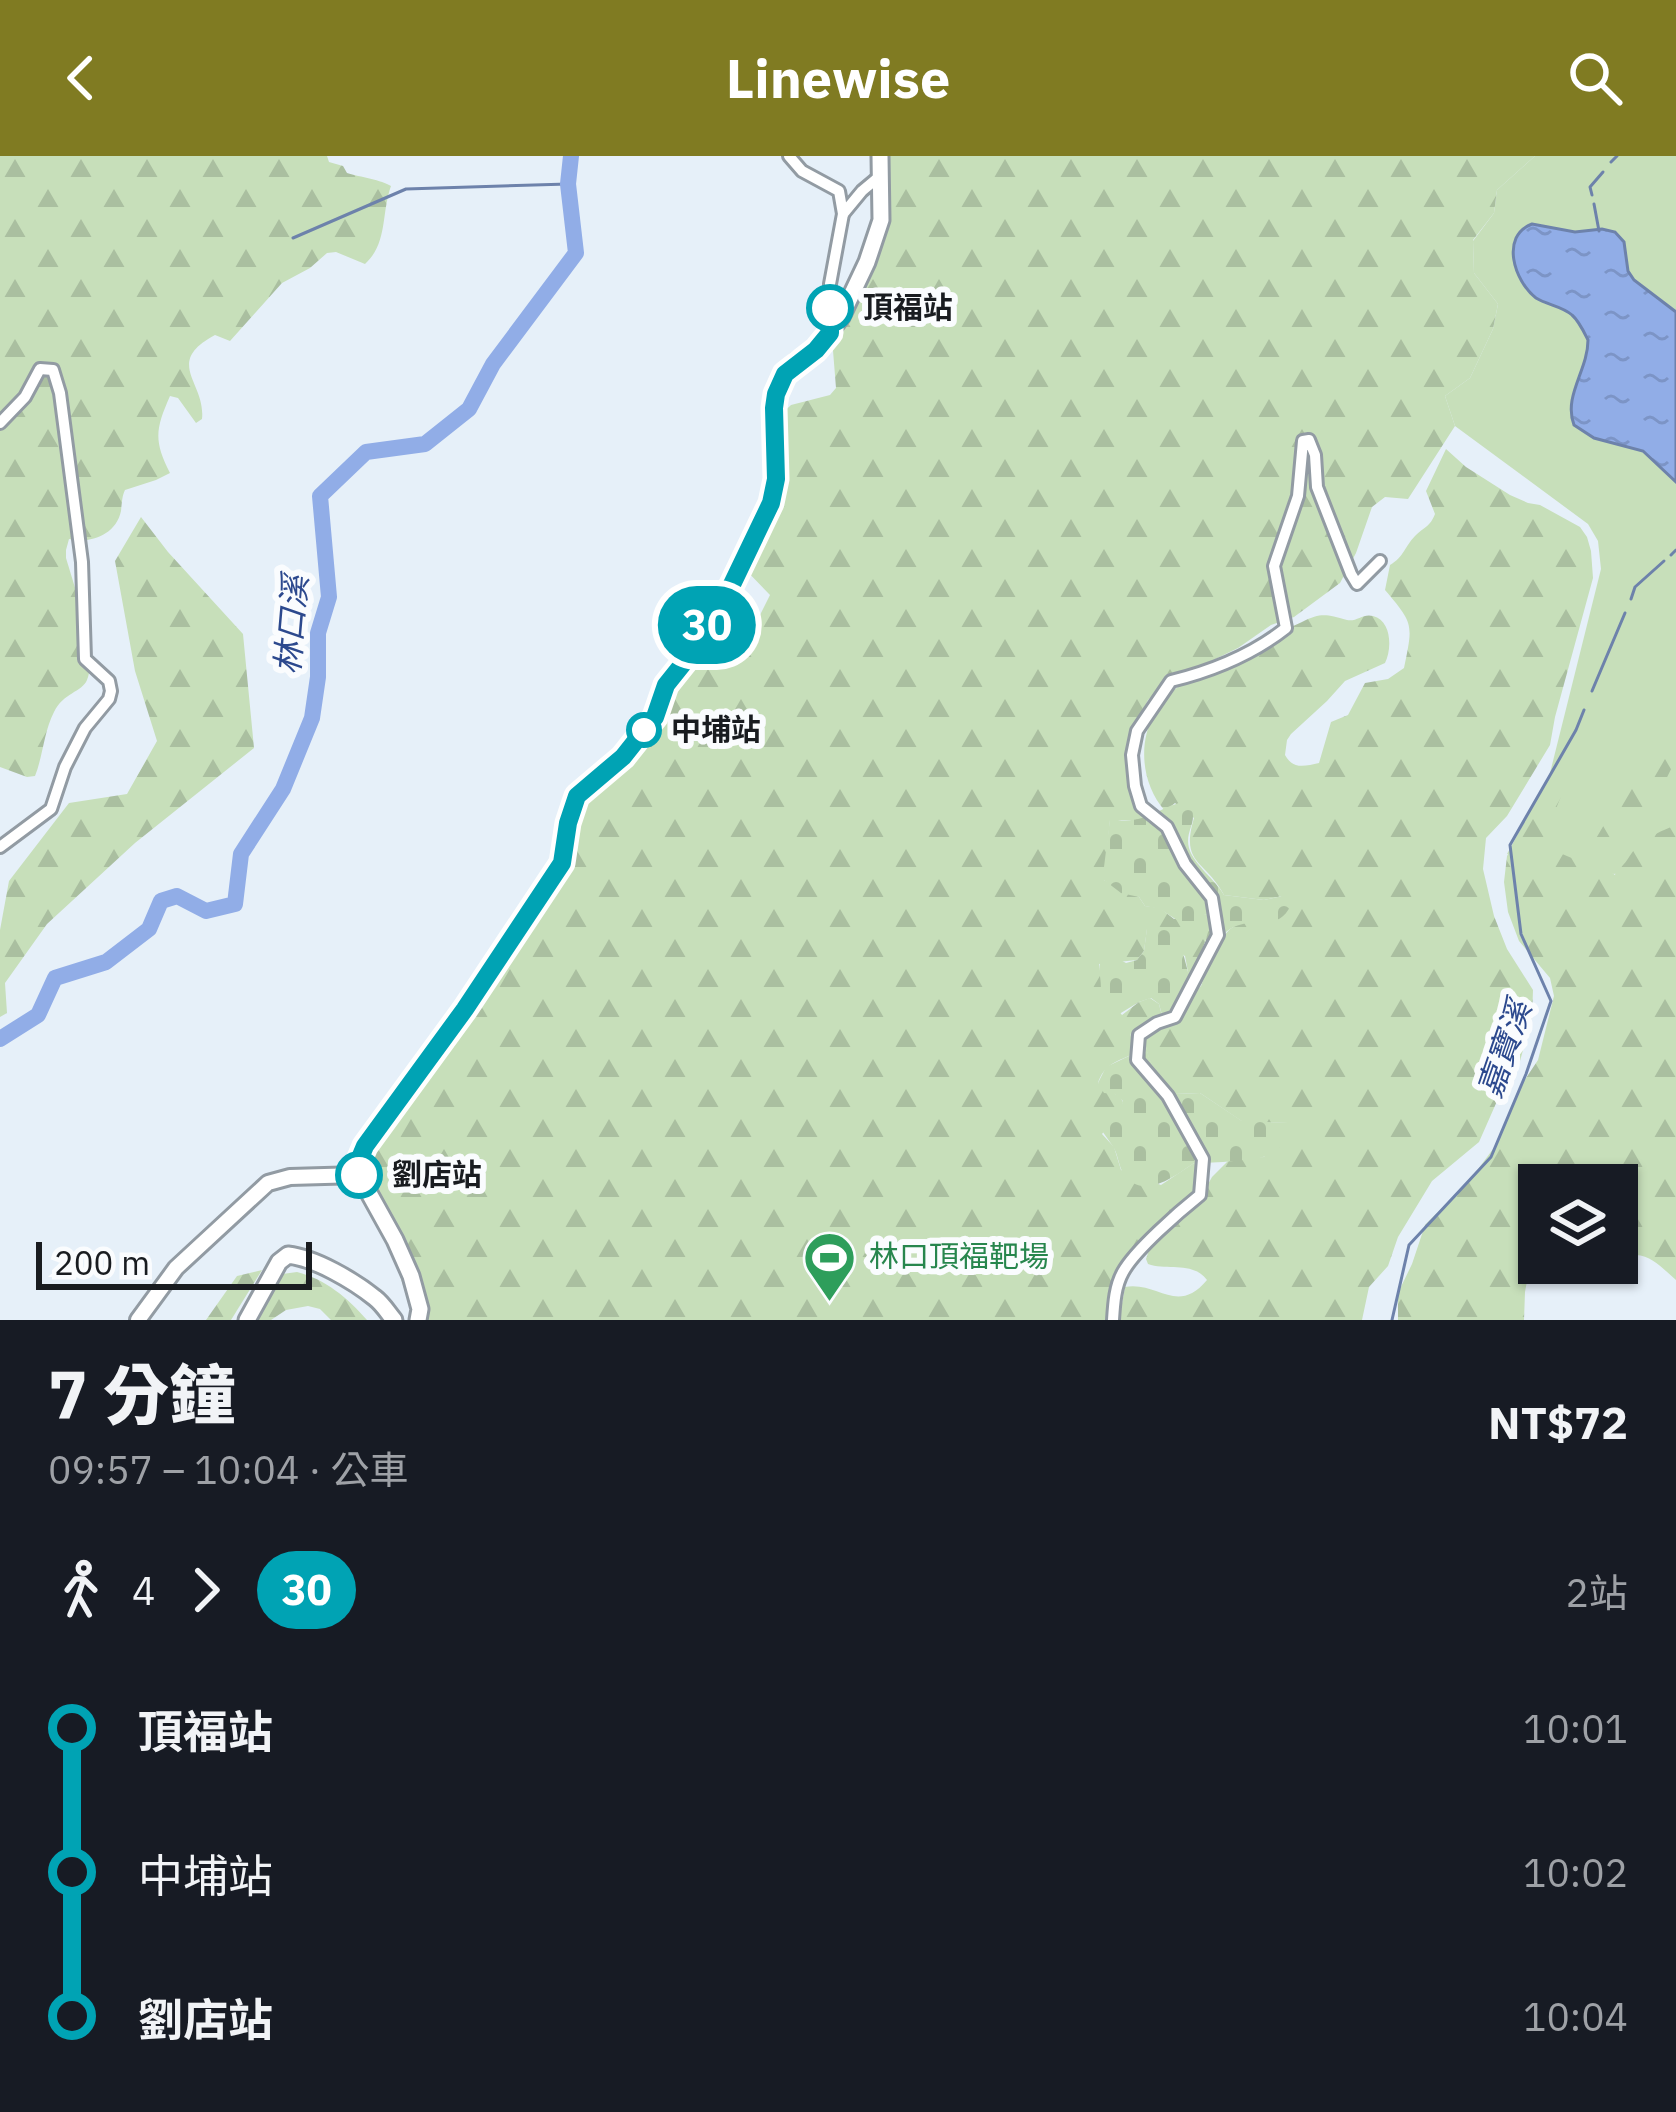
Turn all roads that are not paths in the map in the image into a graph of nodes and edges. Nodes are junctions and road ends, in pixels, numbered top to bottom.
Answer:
1 (789, 156) edge
2 (880, 156) edge
3 (880, 176) junction
4 (843, 214) junction
5 (830, 333) junction
6 (0, 423) edge
7 (1380, 561) dead end
8 (0, 847) edge
9 (359, 1175) junction
10 (139, 1320) edge
11 (247, 1320) edge
12 (394, 1320) edge
13 (418, 1320) edge
14 (1113, 1320) edge

1 - 4 street
2 - 3 main road
3 - 4 street
3 - 5 main road
4 - 5 street
5 - 9 main road
6 - 8 street
7 - 14 street
9 - 10 street
9 - 13 main road
11 - 12 main road

